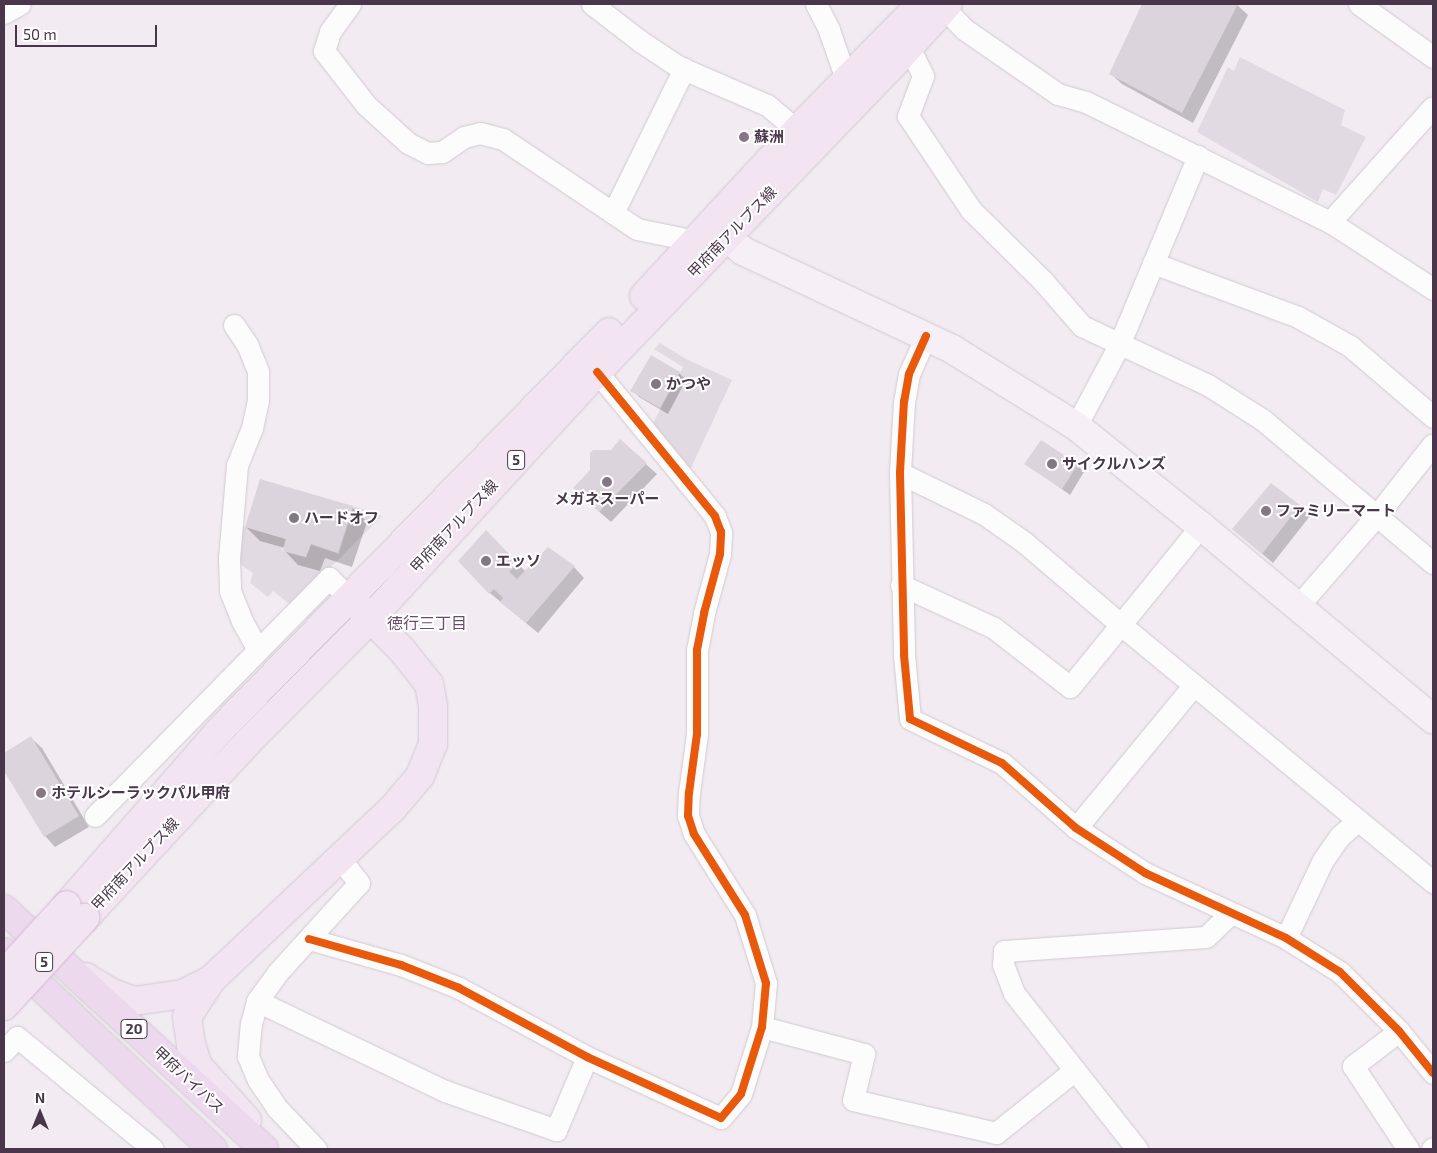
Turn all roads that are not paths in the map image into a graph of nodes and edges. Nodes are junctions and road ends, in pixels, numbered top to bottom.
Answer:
1 (20, 4) edge
2 (350, 4) edge
3 (592, 4) edge
4 (816, 4) edge
5 (1359, 4) edge
6 (938, 5) edge
7 (4, 13) edge
8 (909, 47) junction
9 (1433, 57) edge
10 (684, 69) junction
11 (846, 80) junction
12 (1433, 107) edge
13 (797, 130) junction
14 (1198, 156) junction
15 (614, 213) junction
16 (1330, 222) junction
17 (712, 234) junction
18 (1153, 263) junction
19 (1433, 289) edge
20 (234, 325) dead end
21 (926, 336) junction
22 (1119, 345) junction
23 (597, 372) junction
24 (1433, 417) edge
25 (1076, 426) junction
26 (1433, 444) edge
27 (900, 473) junction
28 (1377, 515) junction
29 (1201, 526) junction
30 (1433, 563) edge
31 (901, 585) junction
32 (348, 597) junction
33 (1298, 606) junction
34 (371, 618) junction
35 (1120, 624) junction
36 (258, 650) junction
37 (1194, 685) junction
38 (1433, 718) edge
39 (95, 816) dead end
40 (1357, 821) junction
41 (1076, 828) junction
42 (341, 860) junction
43 (1433, 882) edge
44 (4, 909) edge
45 (76, 911) junction
46 (1230, 914) junction
47 (1286, 938) junction
48 (309, 939) junction
49 (4, 952) edge
50 (60, 962) junction
51 (4, 974) edge
52 (212, 979) junction
53 (257, 1001) junction
54 (4, 1006) edge
55 (762, 1027) junction
56 (1399, 1031) junction
57 (4, 1051) edge
58 (587, 1057) junction
59 (1075, 1070) junction
60 (1433, 1073) edge
61 (206, 1143) edge
62 (304, 1145) edge
63 (154, 1149) edge
64 (264, 1149) edge
65 (269, 1149) edge
66 (1137, 1149) edge
67 (1408, 1149) edge

1 - 7 street
2 - 15 street
3 - 10 street
4 - 11 street
5 - 9 street
6 - 8 main road, 甲府南アルプス線 / 5
6 - 11 main road, 甲府南アルプス線 / 5
6 - 14 street
8 - 17 main road, 甲府南アルプス線 / 5
8 - 22 street
10 - 13 street
10 - 15 street
11 - 13 main road, 甲府南アルプス線 / 5
12 - 16 street
13 - 17 main road, 甲府南アルプス線 / 5
14 - 16 street
14 - 18 street
15 - 17 street
16 - 19 street
17 - 21 street
17 - 23 main road, 甲府南アルプス線 / 5
17 - 32 main road, 甲府南アルプス線 / 5
18 - 22 street
18 - 24 street
20 - 36 street
21 - 25 street
21 - 27 street
22 - 25 street
22 - 28 street
23 - 34 main road, 甲府南アルプス線 / 5
23 - 55 street
25 - 29 street
26 - 28 street
27 - 31 street
27 - 35 street
28 - 30 street
28 - 33 street
29 - 33 street
29 - 35 street
31 - 35 street
31 - 41 street
32 - 34 main road
32 - 36 street
32 - 45 main road, 甲府南アルプス線 / 5
33 - 38 street
34 - 42 main road
34 - 45 main road, 甲府南アルプス線 / 5
35 - 37 street
36 - 39 street
37 - 40 street
37 - 41 street
40 - 43 street
40 - 47 street
41 - 46 street
42 - 48 street
42 - 52 main road
44 - 50 highway, 甲府バイパス / 20
45 - 51 main road, 甲府南アルプス線 / 5, bridge
45 - 54 main road, 甲府南アルプス線 / 5, bridge
46 - 47 street
46 - 59 street
47 - 56 street
48 - 53 street
48 - 58 street
49 - 61 highway, 20
50 - 52 main road
50 - 64 highway, 甲府バイパス / 20
52 - 65 main road
53 - 58 street
53 - 62 street
55 - 58 street
55 - 59 street
56 - 60 street
56 - 67 street
57 - 63 street
59 - 66 street

